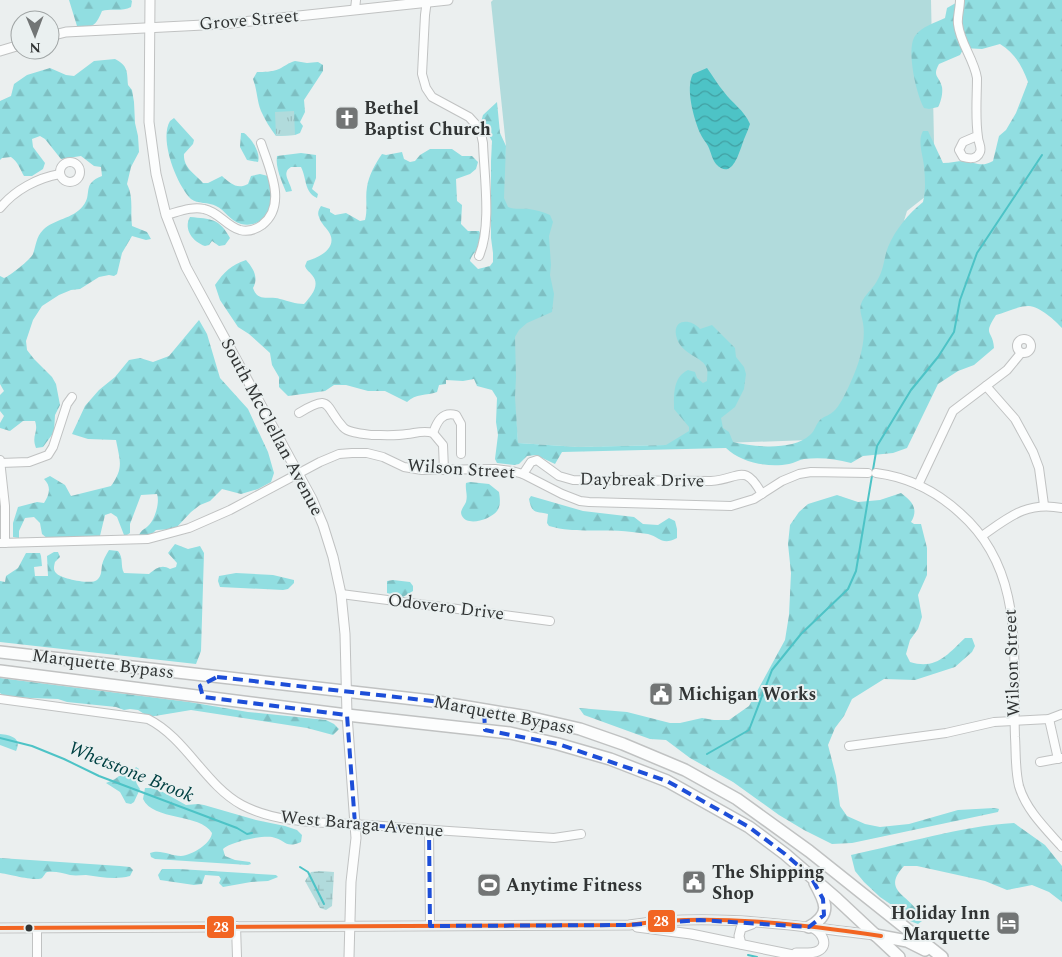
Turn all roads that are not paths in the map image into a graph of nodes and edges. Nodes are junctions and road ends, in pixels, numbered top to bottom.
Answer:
1 (150, 0) edge
2 (448, 0) edge
3 (960, 0) edge
4 (427, 1) edge
5 (356, 5) edge
6 (150, 26) junction
7 (60, 34) edge
8 (977, 136) dead end
9 (261, 143) dead end
10 (60, 174) dead end
11 (0, 208) edge
12 (166, 215) junction
13 (479, 256) dead end
14 (1021, 353) dead end
15 (986, 386) junction
16 (72, 397) dead end
17 (299, 414) dead end
18 (433, 433) junction
19 (461, 454) dead end
20 (0, 462) edge
21 (444, 470) junction
22 (300, 473) junction
23 (523, 474) junction
24 (918, 485) junction
25 (762, 494) junction
26 (1044, 505) junction
27 (1062, 508) edge
28 (982, 536) junction
29 (3, 543) edge
30 (341, 594) junction
31 (550, 621) dead end
32 (0, 652) edge
33 (0, 671) edge
34 (217, 677) junction
35 (347, 692) junction
36 (202, 697) junction
37 (0, 699) edge
38 (484, 710) junction
39 (1062, 714) edge
40 (347, 715) junction
41 (1049, 719) junction
42 (1015, 721) junction
43 (466, 728) junction
44 (849, 746) dead end
45 (1060, 758) edge
46 (1040, 762) dead end
47 (355, 824) junction
48 (429, 830) junction
49 (581, 834) dead end
50 (1062, 847) edge
51 (811, 877) junction
52 (757, 922) junction
53 (629, 925) junction
54 (236, 926) junction
55 (349, 926) junction
56 (430, 926) junction
57 (809, 927) junction
58 (0, 928) edge
59 (37, 928) junction
60 (875, 935) junction
61 (741, 944) junction
62 (786, 954) junction
63 (895, 956) edge
64 (37, 957) edge
65 (237, 957) edge
66 (349, 957) edge
67 (803, 957) edge
68 (935, 957) edge
69 (942, 957) edge

1 - 6 main road, South McClellan Avenue
2 - 4 main road, Grove Street
3 - 8 street
4 - 5 main road, Grove Street
4 - 13 street
5 - 6 main road, Grove Street
6 - 7 main road, Grove Street
6 - 12 main road, South McClellan Avenue
9 - 12 street
10 - 11 street
12 - 22 main road, South McClellan Avenue
14 - 15 street
15 - 24 street
15 - 26 street
16 - 20 street
17 - 18 street
18 - 19 street
18 - 21 street
20 - 29 street
21 - 22 street, Wilson Street
21 - 23 street, Wilson Street
22 - 29 street, Wilson Street
22 - 30 main road, South McClellan Avenue
23 - 25 street, Wilson Street
23 - 25 street, Daybreak Drive
24 - 25 street, Wilson Street
24 - 28 street, Wilson Street
26 - 27 street
26 - 28 street
28 - 42 street, Wilson Street
30 - 31 street, Odovero Drive
30 - 35 main road, South McClellan Avenue
32 - 34 highway, Marquette Bypass
33 - 36 highway, Marquette Bypass
34 - 35 highway, Marquette Bypass
34 - 36 highway
35 - 38 highway, Marquette Bypass
35 - 40 main road, South McClellan Avenue
36 - 40 highway, Marquette Bypass
37 - 47 street, West Baraga Avenue
38 - 43 highway
38 - 69 highway, Marquette Bypass
39 - 41 street
40 - 43 highway, Marquette Bypass
40 - 47 main road, South McClellan Avenue
41 - 42 street
41 - 45 street
42 - 44 street
42 - 50 street, Wilson Street
43 - 51 highway, Marquette Bypass
45 - 46 street
47 - 48 street, West Baraga Avenue
47 - 55 main road, South McClellan Avenue
48 - 49 street, West Baraga Avenue
48 - 56 street
51 - 57 highway
51 - 60 highway, Marquette Bypass
52 - 53 main road
52 - 57 main road
52 - 61 main road
53 - 56 main road
53 - 61 main road
54 - 55 main road
54 - 59 main road
54 - 65 street
55 - 56 main road
55 - 66 main road, South McClellan Avenue
57 - 60 main road
57 - 62 main road
58 - 59 main road
59 - 64 street
60 - 63 highway, Marquette Bypass
60 - 68 highway
61 - 62 main road
62 - 67 main road

